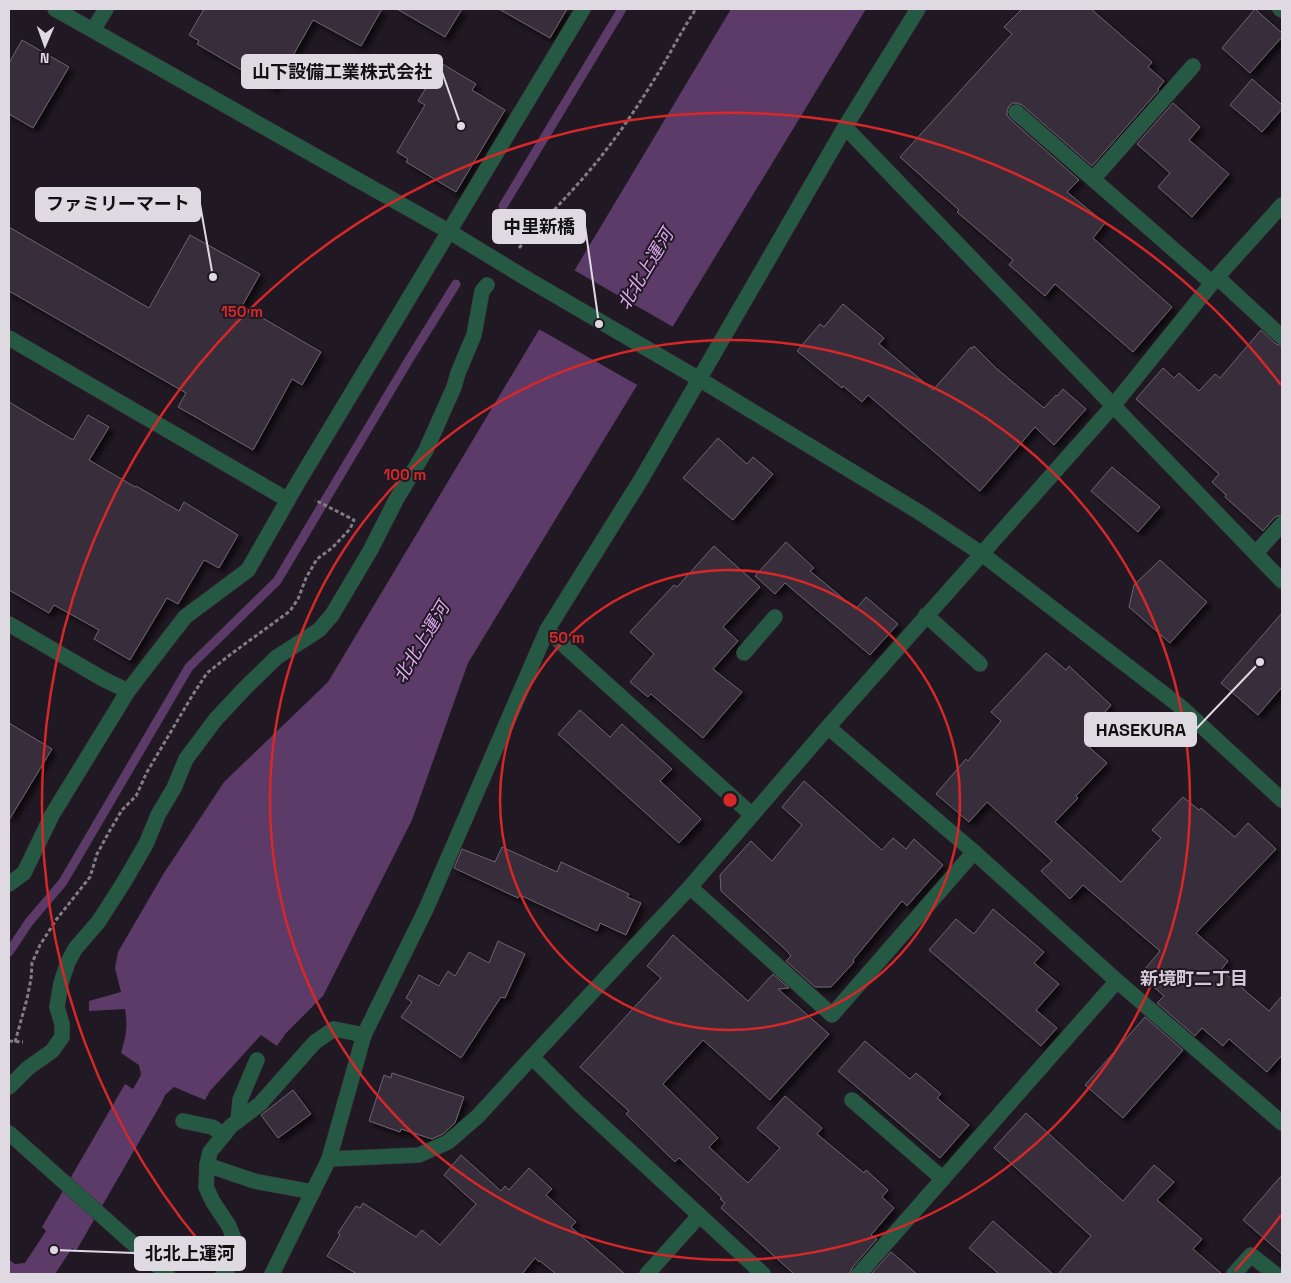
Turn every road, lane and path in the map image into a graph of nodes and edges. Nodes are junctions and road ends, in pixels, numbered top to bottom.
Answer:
1 (55, 9) edge
2 (106, 9) edge
3 (583, 9) edge
4 (696, 9) edge
5 (918, 9) edge
6 (93, 30) junction
7 (1193, 66) dead end
8 (1016, 112) dead end
9 (845, 127) junction
10 (1093, 179) junction
11 (1282, 205) edge
12 (450, 232) junction
13 (519, 248) dead end
14 (1214, 280) junction
15 (487, 285) dead end
16 (1282, 337) edge
17 (9, 338) edge
18 (699, 379) junction
19 (1113, 406) junction
20 (288, 500) junction
21 (318, 501) dead end
22 (341, 513) dead end
23 (1282, 524) edge
24 (1256, 553) junction
25 (982, 554) junction
26 (1282, 580) edge
27 (926, 616) junction
28 (775, 617) dead end
29 (9, 624) edge
30 (547, 630) junction
31 (744, 653) dead end
32 (980, 664) dead end
33 (128, 691) junction
34 (828, 727) junction
35 (1282, 800) edge
36 (752, 815) junction
37 (974, 852) junction
38 (9, 884) edge
39 (690, 887) junction
40 (1117, 981) junction
41 (364, 1035) junction
42 (532, 1056) junction
43 (257, 1060) dead end
44 (9, 1087) edge
45 (852, 1100) dead end
46 (183, 1121) dead end
47 (238, 1121) junction
48 (1282, 1123) edge
49 (9, 1133) edge
50 (224, 1135) junction
51 (329, 1159) junction
52 (208, 1165) junction
53 (942, 1179) junction
54 (313, 1192) junction
55 (699, 1216) junction
56 (167, 1274) edge
57 (223, 1274) edge
58 (272, 1274) edge
59 (647, 1274) edge
60 (763, 1274) edge
61 (859, 1274) edge
62 (1234, 1274) edge
63 (1276, 1274) edge

1 - 6 street
2 - 6 street
3 - 12 street
4 - 13 path
5 - 9 street
6 - 12 street
7 - 10 street
8 - 10 street
9 - 18 street
9 - 19 street
10 - 14 street
11 - 14 street
12 - 18 street
12 - 20 street
14 - 16 street
14 - 19 street
15 - 44 street
17 - 20 street
18 - 25 street
18 - 30 street
19 - 24 street
19 - 25 street
20 - 33 street
21 - 22 path
23 - 24 street
24 - 26 street
25 - 27 street
25 - 35 street
27 - 32 street
27 - 34 street
28 - 31 street
29 - 33 street
30 - 36 street
30 - 41 street
33 - 38 street
34 - 36 street
34 - 37 street
36 - 39 street
37 - 39 street
37 - 40 street
39 - 42 street
40 - 48 street
40 - 53 street
41 - 47 street
41 - 51 street
42 - 51 street
42 - 55 street
43 - 47 street
45 - 53 street
46 - 50 street
47 - 50 street
49 - 56 street
50 - 52 street
51 - 54 street
52 - 54 street
52 - 57 street
53 - 61 street
54 - 58 street
55 - 59 street
55 - 60 street
62 - 63 street

